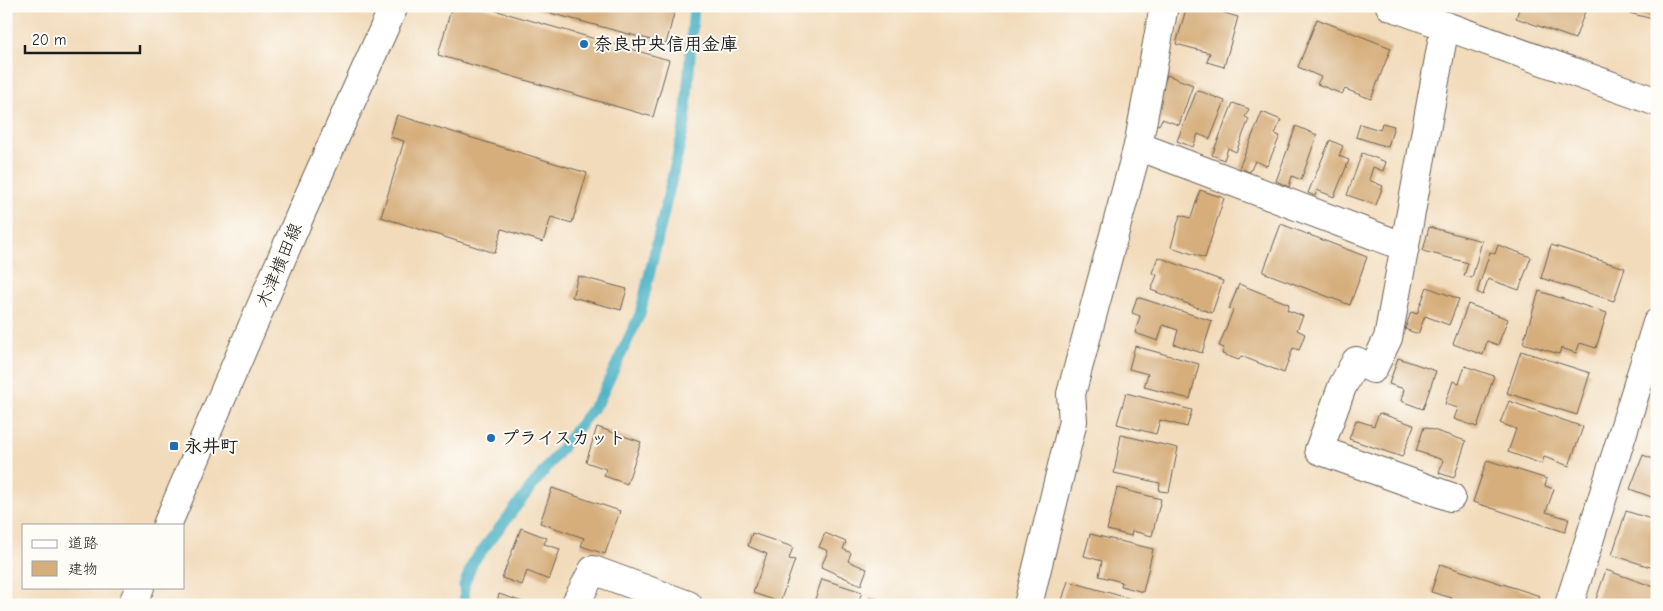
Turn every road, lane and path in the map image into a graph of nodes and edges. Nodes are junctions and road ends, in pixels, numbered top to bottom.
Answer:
1 (394, 6) edge
2 (1164, 6) edge
3 (1390, 6) edge
4 (1445, 26) junction
5 (1657, 102) edge
6 (1138, 146) junction
7 (1405, 247) junction
8 (1657, 324) edge
9 (1451, 497) dead end
10 (167, 524) edge
11 (140, 588) edge
12 (132, 605) edge
13 (575, 605) edge
14 (688, 605) edge
15 (1028, 605) edge
16 (1569, 605) edge

1 - 10 street, 木津横田線
2 - 6 street
3 - 4 street
4 - 5 street
4 - 7 street
6 - 7 street
6 - 15 street
7 - 9 street
8 - 16 street
11 - 12 street
13 - 14 street

